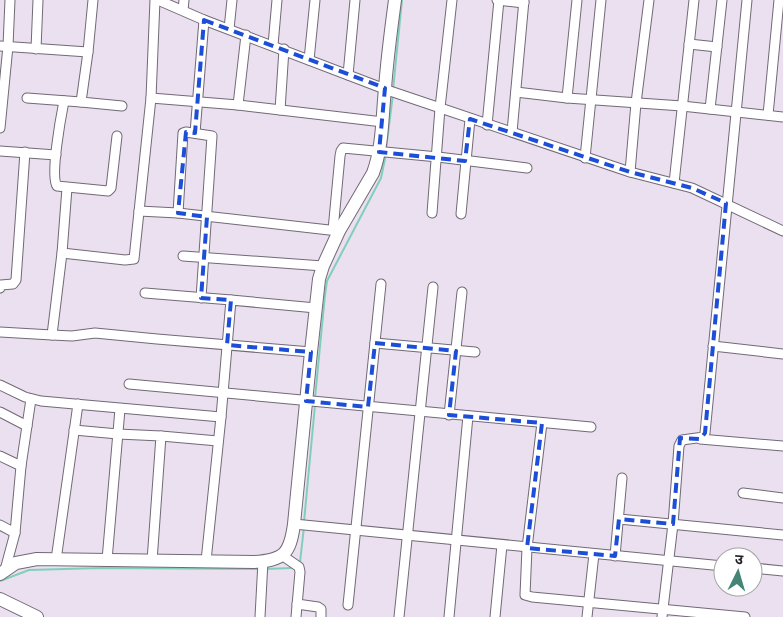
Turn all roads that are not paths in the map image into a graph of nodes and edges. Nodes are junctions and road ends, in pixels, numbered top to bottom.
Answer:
1 (10, 0) edge
2 (38, 0) edge
3 (93, 0) edge
4 (157, 0) edge
5 (184, 0) edge
6 (232, 0) edge
7 (277, 0) edge
8 (315, 0) edge
9 (355, 0) edge
10 (395, 0) edge
11 (452, 0) edge
12 (498, 0) edge
13 (577, 0) edge
14 (601, 0) edge
15 (649, 0) edge
16 (694, 0) edge
17 (722, 0) edge
18 (747, 0) edge
19 (779, 0) edge
20 (524, 2) edge
21 (183, 10) junction
22 (204, 20) junction
23 (229, 29) junction
24 (246, 35) junction
25 (689, 44) junction
26 (273, 45) junction
27 (4, 46) edge
28 (717, 47) junction
29 (36, 49) junction
30 (284, 49) junction
31 (88, 52) junction
32 (310, 60) junction
33 (348, 75) junction
34 (391, 91) junction
35 (516, 92) junction
36 (27, 98) dead end
37 (151, 98) junction
38 (567, 98) junction
39 (590, 100) junction
40 (64, 101) junction
41 (81, 102) junction
42 (198, 102) junction
43 (636, 103) junction
44 (238, 105) junction
45 (122, 106) dead end
46 (682, 106) junction
47 (440, 108) junction
48 (710, 109) junction
49 (280, 110) junction
50 (736, 112) junction
51 (768, 115) junction
52 (783, 117) edge
53 (470, 119) junction
54 (383, 122) junction
55 (486, 124) junction
56 (0, 128) edge
57 (512, 132) junction
58 (194, 133) junction
59 (117, 136) dead end
60 (0, 151) edge
61 (25, 152) junction
62 (379, 152) junction
63 (56, 155) junction
64 (438, 157) junction
65 (585, 158) junction
66 (465, 161) junction
67 (527, 168) dead end
68 (630, 172) junction
69 (674, 183) junction
70 (67, 188) junction
71 (726, 204) junction
72 (139, 211) junction
73 (178, 213) junction
74 (432, 213) dead end
75 (460, 214) dead end
76 (207, 217) junction
77 (336, 230) junction
78 (783, 231) edge
79 (62, 253) junction
80 (184, 256) dead end
81 (205, 258) junction
82 (323, 266) junction
83 (380, 284) dead end
84 (1, 286) edge
85 (433, 287) dead end
86 (462, 292) dead end
87 (145, 293) dead end
88 (201, 298) junction
89 (231, 300) junction
90 (316, 308) junction
91 (0, 332) edge
92 (52, 335) junction
93 (375, 343) junction
94 (227, 345) junction
95 (713, 346) junction
96 (426, 348) junction
97 (456, 351) junction
98 (311, 352) junction
99 (475, 352) dead end
100 (783, 354) edge
101 (129, 384) dead end
102 (0, 385) edge
103 (223, 392) junction
104 (32, 399) junction
105 (306, 401) junction
106 (78, 404) junction
107 (368, 407) junction
108 (120, 408) junction
109 (0, 412) edge
110 (419, 412) junction
111 (449, 414) junction
112 (468, 416) junction
113 (221, 417) junction
114 (542, 423) junction
115 (28, 426) junction
116 (591, 427) dead end
117 (74, 430) junction
118 (118, 434) junction
119 (161, 436) junction
120 (700, 439) junction
121 (218, 441) junction
122 (783, 446) edge
123 (0, 456) edge
124 (21, 466) junction
125 (622, 478) dead end
126 (743, 493) dead end
127 (783, 498) edge
128 (619, 519) junction
129 (294, 524) junction
130 (673, 524) junction
131 (0, 525) edge
132 (356, 530) junction
133 (15, 533) junction
134 (783, 535) edge
135 (407, 536) junction
136 (456, 540) junction
137 (502, 545) junction
138 (527, 548) junction
139 (594, 554) junction
140 (283, 556) junction
141 (615, 556) junction
142 (56, 560) junction
143 (107, 560) junction
144 (152, 561) junction
145 (206, 561) junction
146 (264, 561) junction
147 (669, 561) junction
148 (713, 565) edge
149 (763, 569) edge
150 (783, 571) edge
151 (2, 572) edge
152 (0, 599) edge
153 (589, 602) junction
154 (297, 604) junction
155 (348, 605) dead end
156 (662, 613) edge
157 (37, 617) edge
158 (260, 617) edge
159 (296, 617) edge
160 (321, 617) edge
161 (398, 617) edge
162 (449, 617) edge
163 (495, 617) edge
164 (587, 617) edge
165 (745, 617) edge

1 - 27 street
2 - 29 street
3 - 31 street
4 - 21 street
4 - 37 street
5 - 21 street
6 - 23 street
7 - 26 street
8 - 32 street
9 - 33 street
10 - 34 street
11 - 47 street
12 - 20 street
12 - 55 street
13 - 38 street
14 - 39 street
15 - 43 street
16 - 25 street
17 - 28 street
18 - 50 street
19 - 51 street
20 - 35 street
21 - 22 street
22 - 23 street
22 - 42 street
23 - 24 street
24 - 26 street
24 - 44 street
25 - 28 street
25 - 46 street
26 - 30 street
27 - 29 street
27 - 56 street
28 - 48 street
29 - 31 street
30 - 32 street
30 - 49 street
31 - 41 street
32 - 33 street
33 - 34 street
34 - 47 street
34 - 54 street
35 - 38 street
35 - 57 street
36 - 40 street
37 - 42 street
37 - 72 street
38 - 39 street
39 - 43 street
39 - 65 street
40 - 41 street
40 - 63 street
41 - 45 street
42 - 44 street
42 - 58 street
43 - 46 street
43 - 68 street
44 - 49 street
46 - 48 street
46 - 69 street
47 - 53 street
47 - 64 street
48 - 50 street
49 - 54 street
50 - 51 street
50 - 71 street
51 - 52 street
53 - 55 street
53 - 66 street
54 - 62 street
55 - 57 street
57 - 65 street
58 - 73 street
58 - 76 street
59 - 70 street
60 - 61 street
61 - 63 street
61 - 84 street
62 - 64 street
62 - 77 street
62 - 77 street
63 - 70 street
64 - 66 street
64 - 74 street
65 - 68 street
66 - 67 street
66 - 75 street
68 - 69 street
69 - 71 street
70 - 79 street
71 - 78 street
71 - 95 street
72 - 73 street
72 - 79 street
73 - 76 street
76 - 77 street
76 - 81 street
77 - 82 street
79 - 92 street
80 - 81 street
81 - 82 street
81 - 88 street
82 - 90 street
83 - 93 street
85 - 96 street
86 - 97 street
87 - 88 street
88 - 89 street
89 - 90 street
89 - 94 street
90 - 98 street
91 - 92 street
92 - 94 street
93 - 96 street
93 - 107 street
94 - 98 street
94 - 103 street
95 - 100 street
95 - 120 street
96 - 97 street
96 - 110 street
97 - 99 street
97 - 111 street
98 - 105 street
101 - 103 street
102 - 104 street
103 - 105 street
103 - 113 street
104 - 106 street
104 - 115 street
105 - 107 street
105 - 129 street
106 - 108 street
106 - 117 street
107 - 110 street
107 - 132 street
108 - 113 street
108 - 118 street
109 - 115 street
110 - 111 street
110 - 135 street
111 - 112 street
112 - 114 street
112 - 136 street
113 - 121 street
114 - 116 street
114 - 138 street
115 - 124 street
117 - 118 street
117 - 142 street
118 - 119 street
118 - 143 street
119 - 121 street
119 - 144 street
120 - 122 street
120 - 130 street
121 - 145 street
123 - 124 street
124 - 133 street
125 - 128 street
126 - 127 street
128 - 130 street
128 - 141 street
129 - 132 street
129 - 140 street
130 - 134 street
130 - 147 street
131 - 133 street
132 - 135 street
132 - 155 street
133 - 151 street
135 - 136 street
135 - 161 street
136 - 137 street
136 - 162 street
137 - 138 street
137 - 163 street
138 - 139 street
138 - 153 street
139 - 141 street
139 - 153 street
140 - 146 street
140 - 154 street
141 - 147 street
142 - 143 street
142 - 151 street
143 - 144 street
144 - 145 street
145 - 146 street
146 - 158 street
147 - 148 street
147 - 156 street
149 - 150 street
152 - 157 street
153 - 156 street
153 - 164 street
154 - 159 street
154 - 160 street
156 - 165 street

